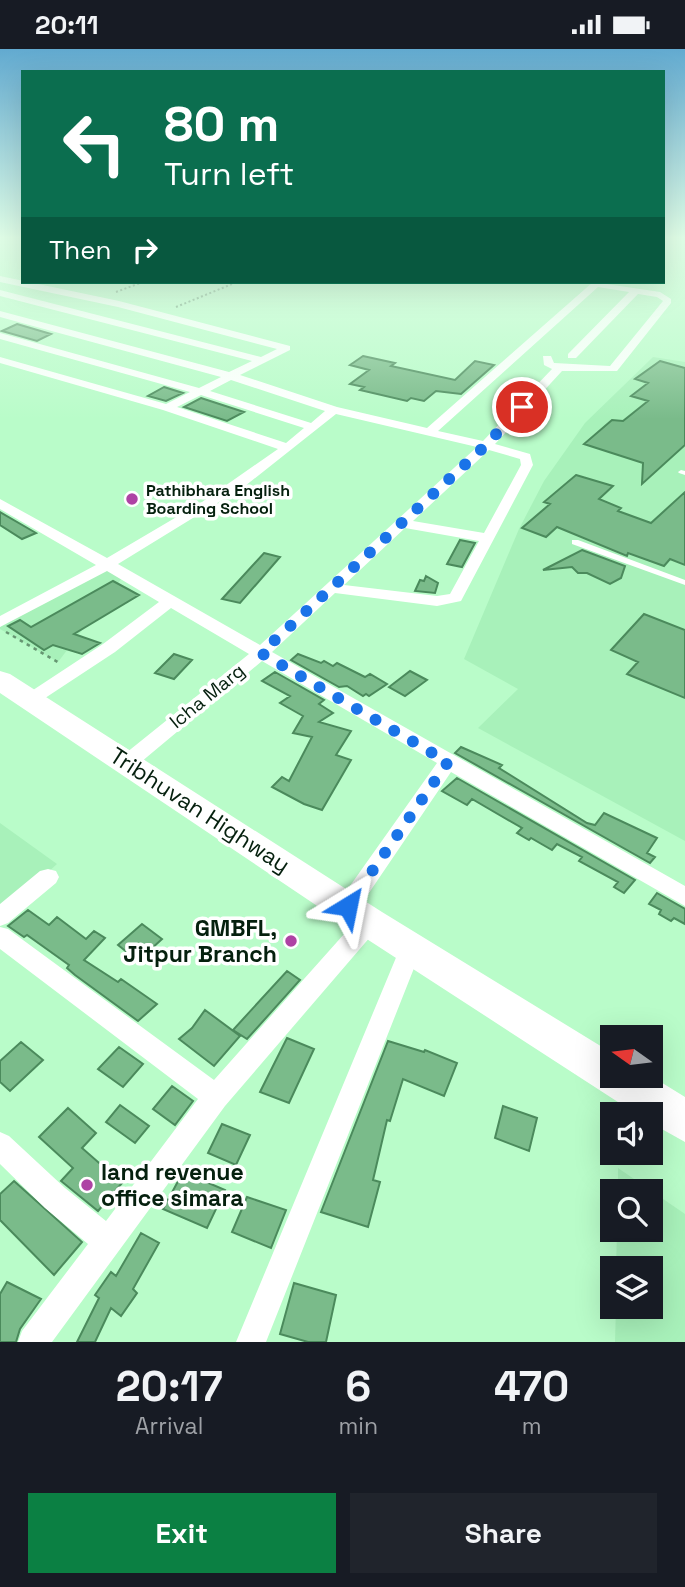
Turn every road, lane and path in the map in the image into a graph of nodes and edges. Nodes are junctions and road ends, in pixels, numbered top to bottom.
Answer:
1 (22, 298) edge
2 (88, 298) edge
3 (198, 298) edge
4 (580, 298) edge
5 (629, 298) edge
6 (664, 298) edge
7 (141, 310) junction
8 (0, 314) edge
9 (159, 315) junction
10 (117, 322) junction
11 (0, 336) edge
12 (87, 336) junction
13 (55, 351) junction
14 (518, 353) junction
15 (572, 356) junction
16 (0, 360) edge
17 (261, 360) junction
18 (553, 363) junction
19 (582, 366) junction
20 (24, 367) junction
21 (231, 376) junction
22 (199, 391) junction
23 (167, 408) junction
24 (334, 410) junction
25 (312, 428) junction
26 (429, 433) junction
27 (485, 446) junction
28 (287, 448) junction
29 (0, 503) edge
30 (402, 523) junction
31 (488, 538) junction
32 (575, 542) dead end
33 (109, 564) junction
34 (685, 583) edge
35 (331, 588) junction
36 (170, 601) junction
37 (0, 622) edge
38 (0, 629) edge
39 (261, 653) junction
40 (73, 670) junction
41 (0, 680) edge
42 (30, 700) junction
43 (128, 762) junction
44 (448, 762) junction
45 (48, 877) dead end
46 (685, 897) edge
47 (359, 914) junction
48 (0, 917) edge
49 (0, 936) edge
50 (411, 948) junction
51 (600, 1068) edge
52 (634, 1089) edge
53 (216, 1097) junction
54 (685, 1121) edge
55 (0, 1145) edge
56 (108, 1242) junction
57 (33, 1342) edge
58 (251, 1342) edge

1 - 10 street
2 - 7 street
3 - 9 path
4 - 14 street
5 - 15 street
6 - 19 street
7 - 9 street
7 - 10 street
8 - 12 street
9 - 17 street
10 - 12 street
10 - 17 street
11 - 13 street
12 - 13 street
12 - 21 street
13 - 20 street
13 - 22 street
14 - 18 street
14 - 26 street
15 - 18 street
15 - 19 street
16 - 20 street
17 - 21 street
18 - 19 street
18 - 27 street, Icha Marg
20 - 23 street
21 - 22 street
21 - 24 street
22 - 23 street
22 - 25 street
23 - 28 street
24 - 25 street
24 - 26 street
25 - 28 street
26 - 27 street
27 - 30 street, Icha Marg
27 - 31 street
28 - 33 street
29 - 33 street
30 - 31 street
30 - 35 street, Icha Marg
31 - 35 street
32 - 34 lane
33 - 36 street
33 - 37 street
35 - 39 street, Icha Marg
36 - 39 street
36 - 40 street
38 - 40 path
39 - 43 street, Icha Marg
39 - 44 street
40 - 42 street
41 - 42 highway, Tribhuvan Highway
42 - 43 highway, Tribhuvan Highway
43 - 47 highway, Tribhuvan Highway
44 - 46 street
44 - 47 street
45 - 48 street
47 - 50 highway, Tribhuvan Highway
47 - 53 street
49 - 53 street
50 - 51 highway, Tribhuvan Highway
50 - 58 street
52 - 54 highway, Tribhuvan Highway
53 - 56 street
55 - 56 street
56 - 57 street

